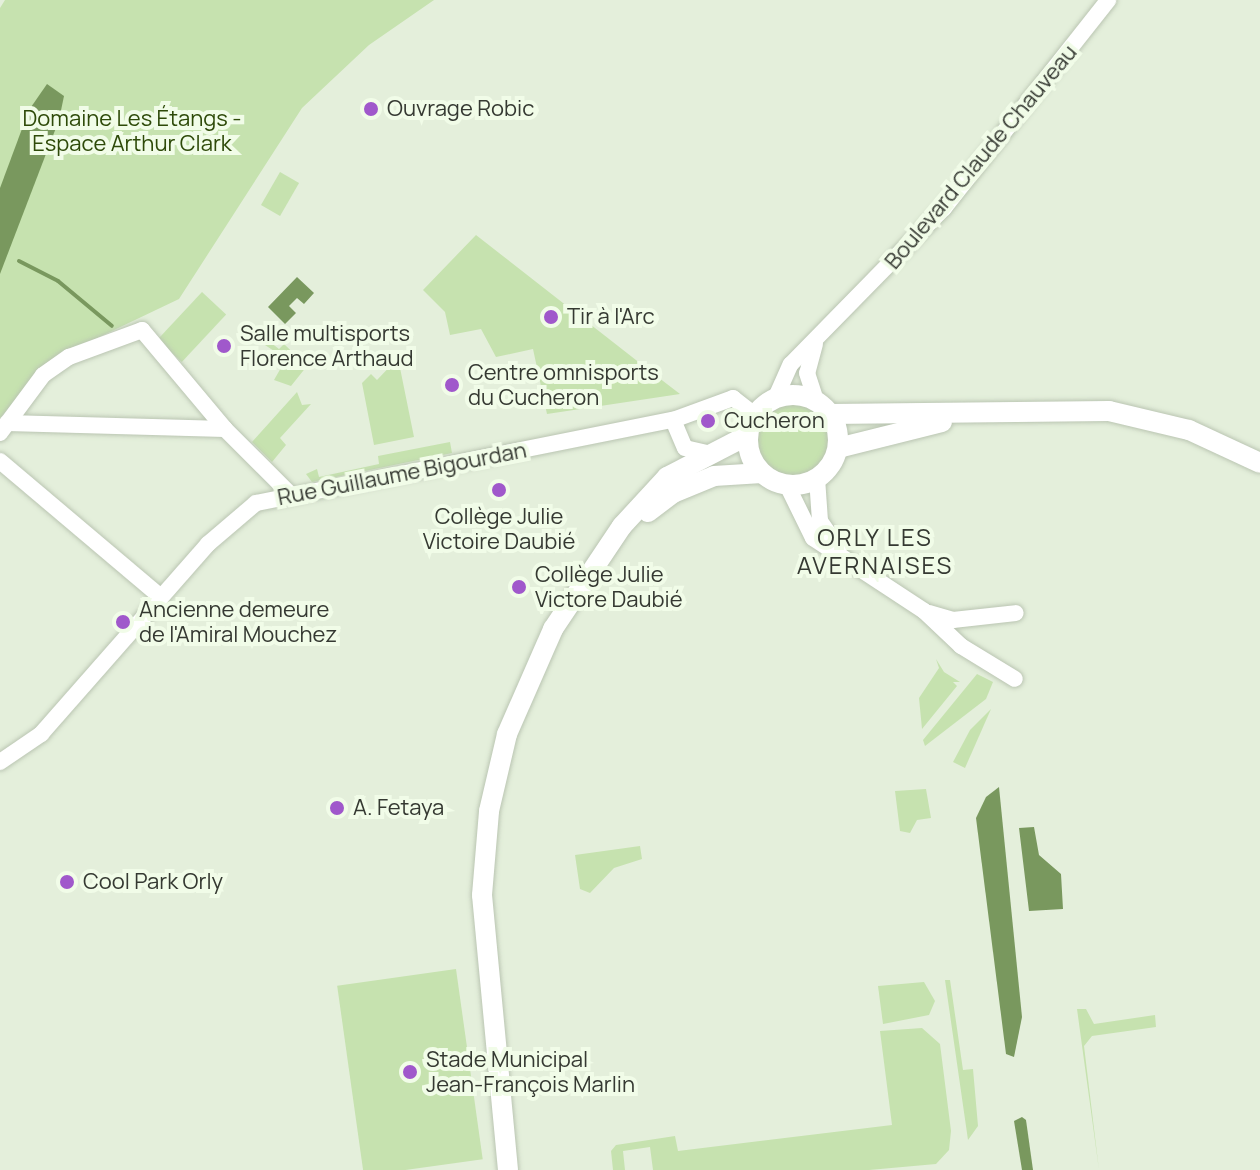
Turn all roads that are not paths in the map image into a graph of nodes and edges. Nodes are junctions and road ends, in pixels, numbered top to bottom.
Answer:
1 (1108, 0) edge
2 (815, 344) junction
3 (776, 397) junction
4 (823, 407) junction
5 (997, 412) junction
6 (755, 415) junction
7 (673, 420) junction
8 (4, 428) edge
9 (225, 429) junction
10 (748, 435) junction
11 (838, 448) junction
12 (711, 454) junction
13 (0, 461) edge
14 (1260, 463) edge
15 (762, 473) junction
16 (817, 478) junction
17 (787, 485) junction
18 (291, 495) junction
19 (612, 543) junction
20 (867, 574) junction
21 (160, 596) junction
22 (924, 611) junction
23 (1016, 613) dead end
24 (967, 619) junction
25 (982, 656) junction
26 (1015, 679) dead end
27 (0, 762) edge
28 (508, 1170) edge

1 - 2 street, Boulevard Claude Chauveau
2 - 3 street, Boulevard Claude Chauveau
2 - 4 street
3 - 4 main road
3 - 6 main road
4 - 5 main road
4 - 11 main road
5 - 11 main road
5 - 14 main road
6 - 7 street, Rue Guillaume Bigourdan
6 - 10 main road
7 - 12 street
7 - 18 street, Rue Guillaume Bigourdan
8 - 9 street
8 - 9 street
9 - 18 street
10 - 12 main road
10 - 15 main road
11 - 16 main road
12 - 19 main road
13 - 21 street
15 - 17 main road
15 - 19 main road
16 - 17 main road
16 - 20 street
17 - 20 street
18 - 21 street, Rue Guillaume Bigourdan
19 - 28 main road
20 - 22 street
21 - 27 street, Rue Guillaume Bigourdan
22 - 24 street
22 - 25 street
23 - 24 street
24 - 25 street
25 - 26 street

